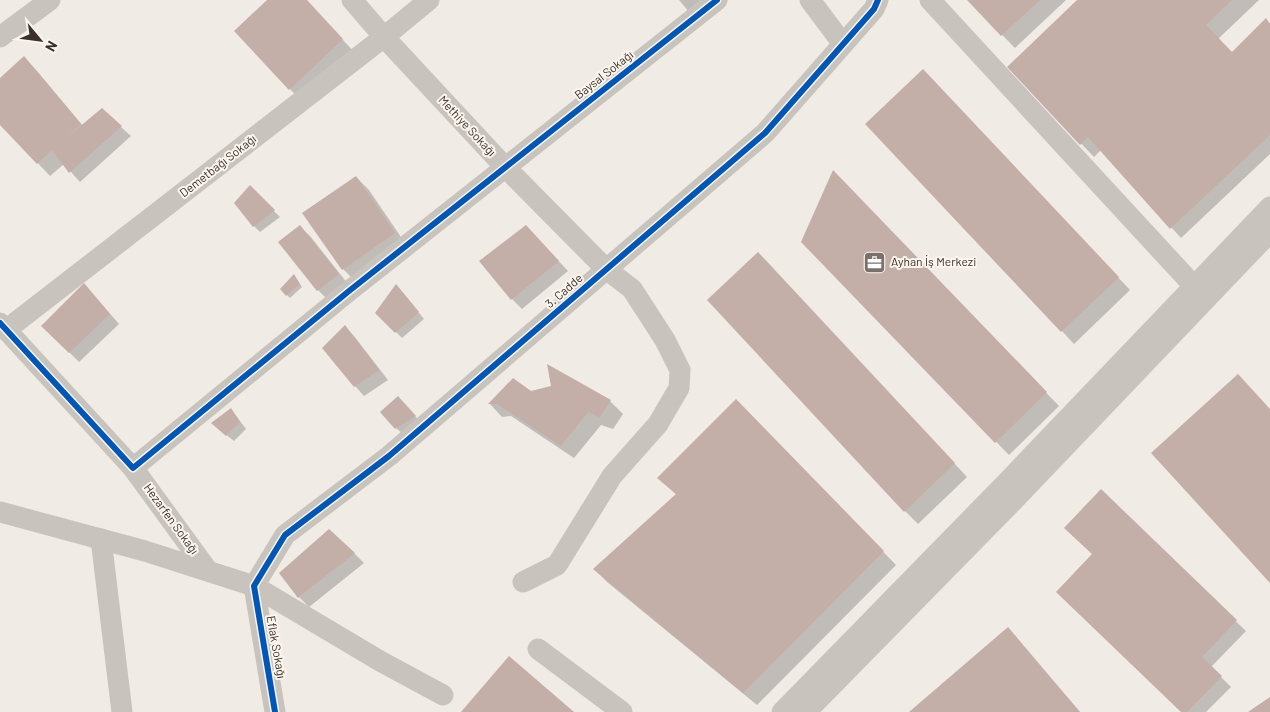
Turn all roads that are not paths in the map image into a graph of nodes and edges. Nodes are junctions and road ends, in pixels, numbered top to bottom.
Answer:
1 (50, 0) edge
2 (352, 0) edge
3 (429, 0) edge
4 (717, 0) edge
5 (810, 0) edge
6 (878, 0) edge
7 (930, 0) edge
8 (0, 36) edge
9 (384, 37) junction
10 (843, 44) junction
11 (506, 168) junction
12 (1270, 207) edge
13 (1270, 232) edge
14 (606, 269) junction
15 (1200, 293) junction
16 (3, 326) edge
17 (133, 468) junction
18 (0, 512) edge
19 (101, 539) junction
20 (208, 571) junction
21 (523, 582) dead end
22 (254, 586) junction
23 (538, 649) dead end
24 (443, 695) dead end
25 (122, 712) edge
26 (275, 712) edge
27 (622, 712) edge
28 (782, 712) edge
29 (806, 712) edge

1 - 8 street
2 - 9 street, Methiye Sokağı
3 - 9 street, Demetbağı Sokağı
4 - 11 street, Baysal Sokağı
5 - 10 street
6 - 10 street, 3. Cadde
7 - 15 street
9 - 11 street, Methiye Sokağı
9 - 16 street, Demetbağı Sokağı
10 - 14 street, 3. Cadde
11 - 14 street, Methiye Sokağı
11 - 17 street, Baysal Sokağı
12 - 15 street
13 - 15 street
14 - 21 street, Methiye Sokağı
14 - 22 street, 3. Cadde
15 - 28 street
15 - 29 street
16 - 17 street, Hezarfen Sokağı
17 - 20 street, Hezarfen Sokağı
18 - 19 street
19 - 20 street
19 - 25 street
20 - 22 street
22 - 24 street
22 - 26 street, Eflak Sokağı
23 - 27 street

